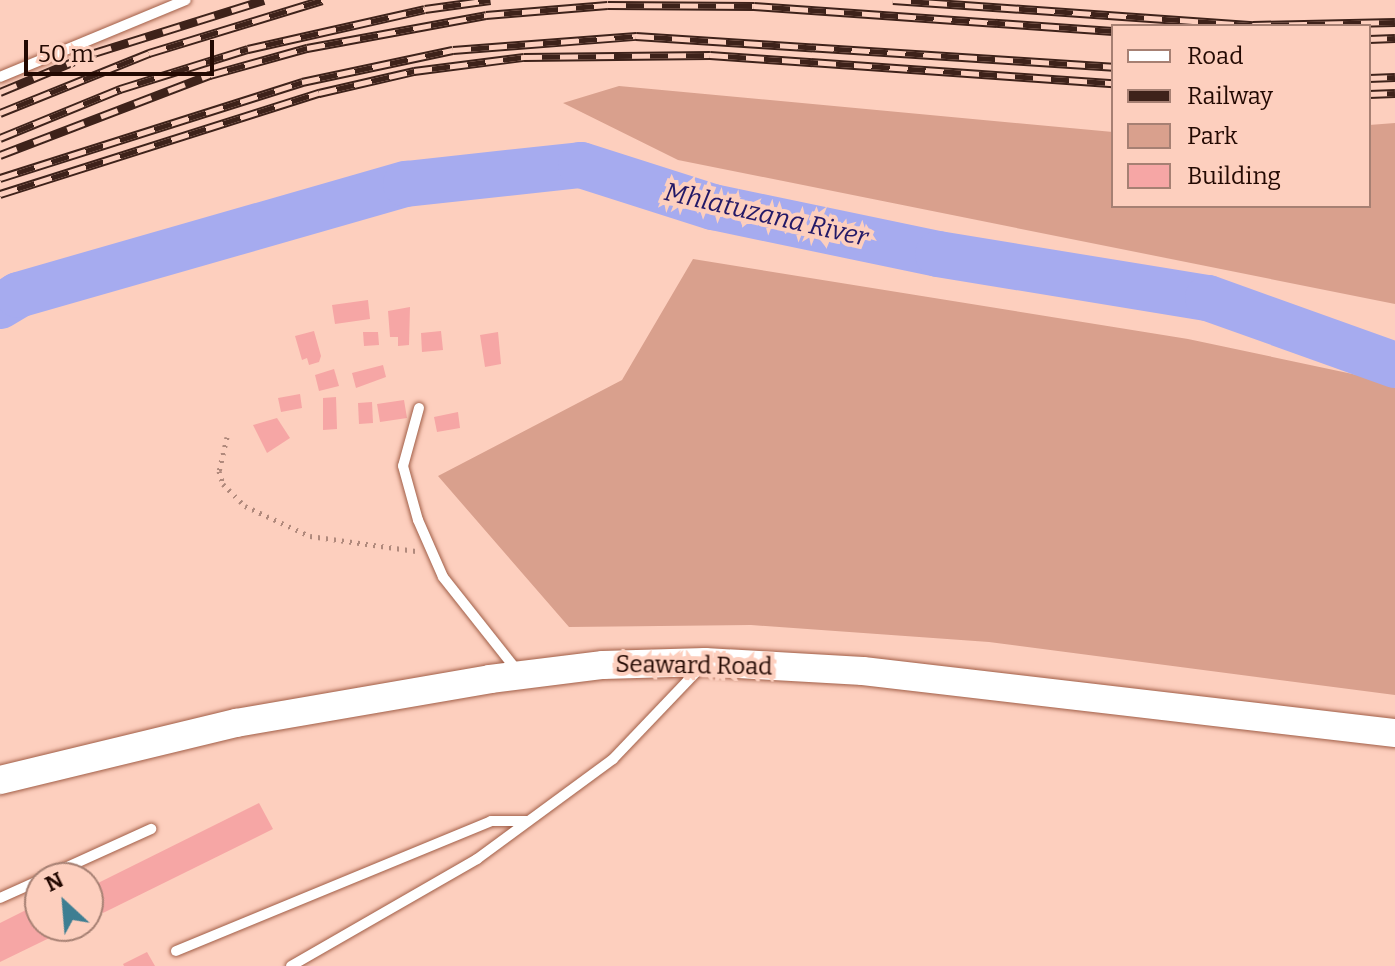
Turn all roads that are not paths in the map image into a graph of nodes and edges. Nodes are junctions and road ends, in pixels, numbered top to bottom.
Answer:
1 (186, 0) edge
2 (0, 77) edge
3 (419, 408) dead end
4 (705, 662) junction
5 (520, 675) junction
6 (1395, 733) edge
7 (0, 780) edge
8 (528, 821) junction
9 (151, 829) dead end
10 (79, 862) edge
11 (24, 887) edge
12 (0, 898) edge
13 (176, 951) dead end
14 (291, 966) edge

1 - 2 lane
3 - 5 lane
4 - 5 street, Seaward Road
4 - 6 street, Seaward Road
4 - 8 lane
5 - 7 street, Seaward Road
8 - 13 lane
8 - 14 lane
9 - 10 lane
11 - 12 lane

